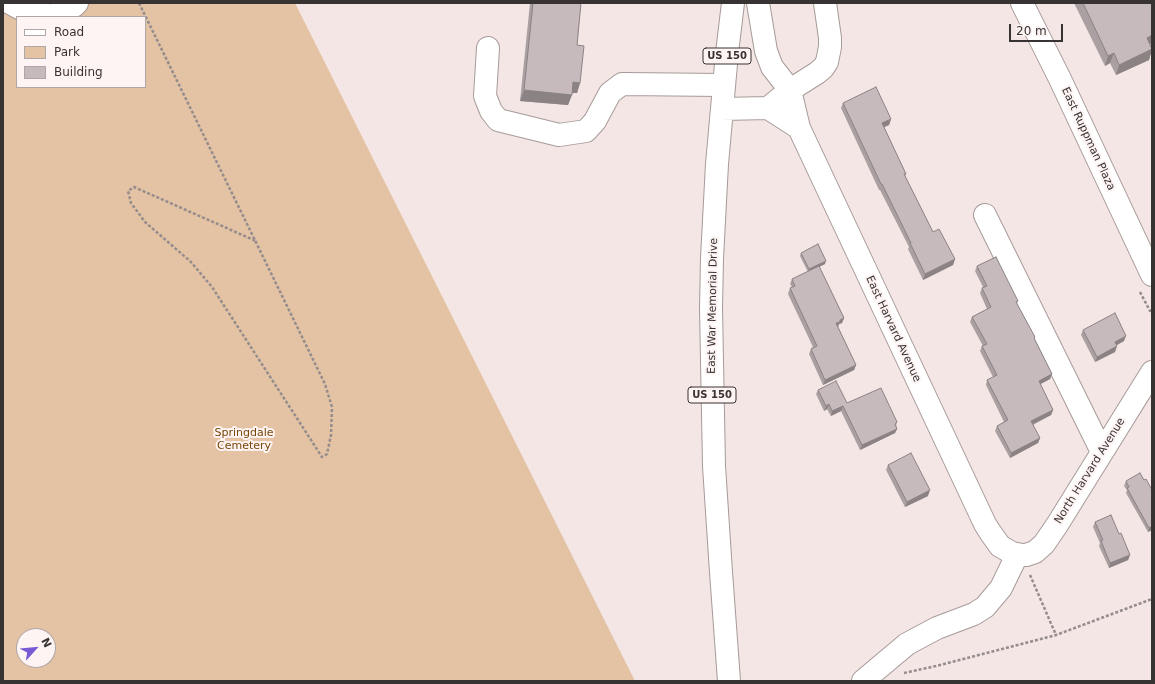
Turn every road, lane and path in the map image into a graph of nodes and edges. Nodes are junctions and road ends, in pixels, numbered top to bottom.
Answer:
1 (10, 3) edge
2 (77, 3) edge
3 (139, 3) edge
4 (733, 3) edge
5 (758, 3) edge
6 (825, 3) edge
7 (1022, 3) edge
8 (145, 16) edge
9 (146, 18) edge
10 (488, 48) dead end
11 (724, 85) junction
12 (790, 90) junction
13 (768, 108) junction
14 (722, 109) junction
15 (799, 128) junction
16 (985, 215) dead end
17 (256, 241) junction
18 (1152, 275) edge
19 (1152, 372) edge
20 (1102, 452) junction
21 (1019, 555) junction
22 (1152, 599) edge
23 (1056, 635) junction
24 (901, 674) dead end
25 (729, 681) edge
26 (863, 681) edge

1 - 2 main road
3 - 8 path
4 - 11 main road, East War Memorial Drive / US 150
5 - 12 main road
6 - 12 main road
7 - 18 main road, East Ruppman Plaza
9 - 17 path
10 - 11 main road
11 - 14 main road, East War Memorial Drive / US 150
12 - 13 main road
12 - 15 main road, East Harvard Avenue
13 - 14 main road
13 - 15 main road
14 - 25 main road, East War Memorial Drive / US 150
15 - 21 main road, East Harvard Avenue
16 - 20 main road
17 - 17 path
19 - 20 main road, North Harvard Avenue
20 - 21 main road, North Harvard Avenue
21 - 23 path
21 - 26 main road
22 - 23 path
23 - 24 path

